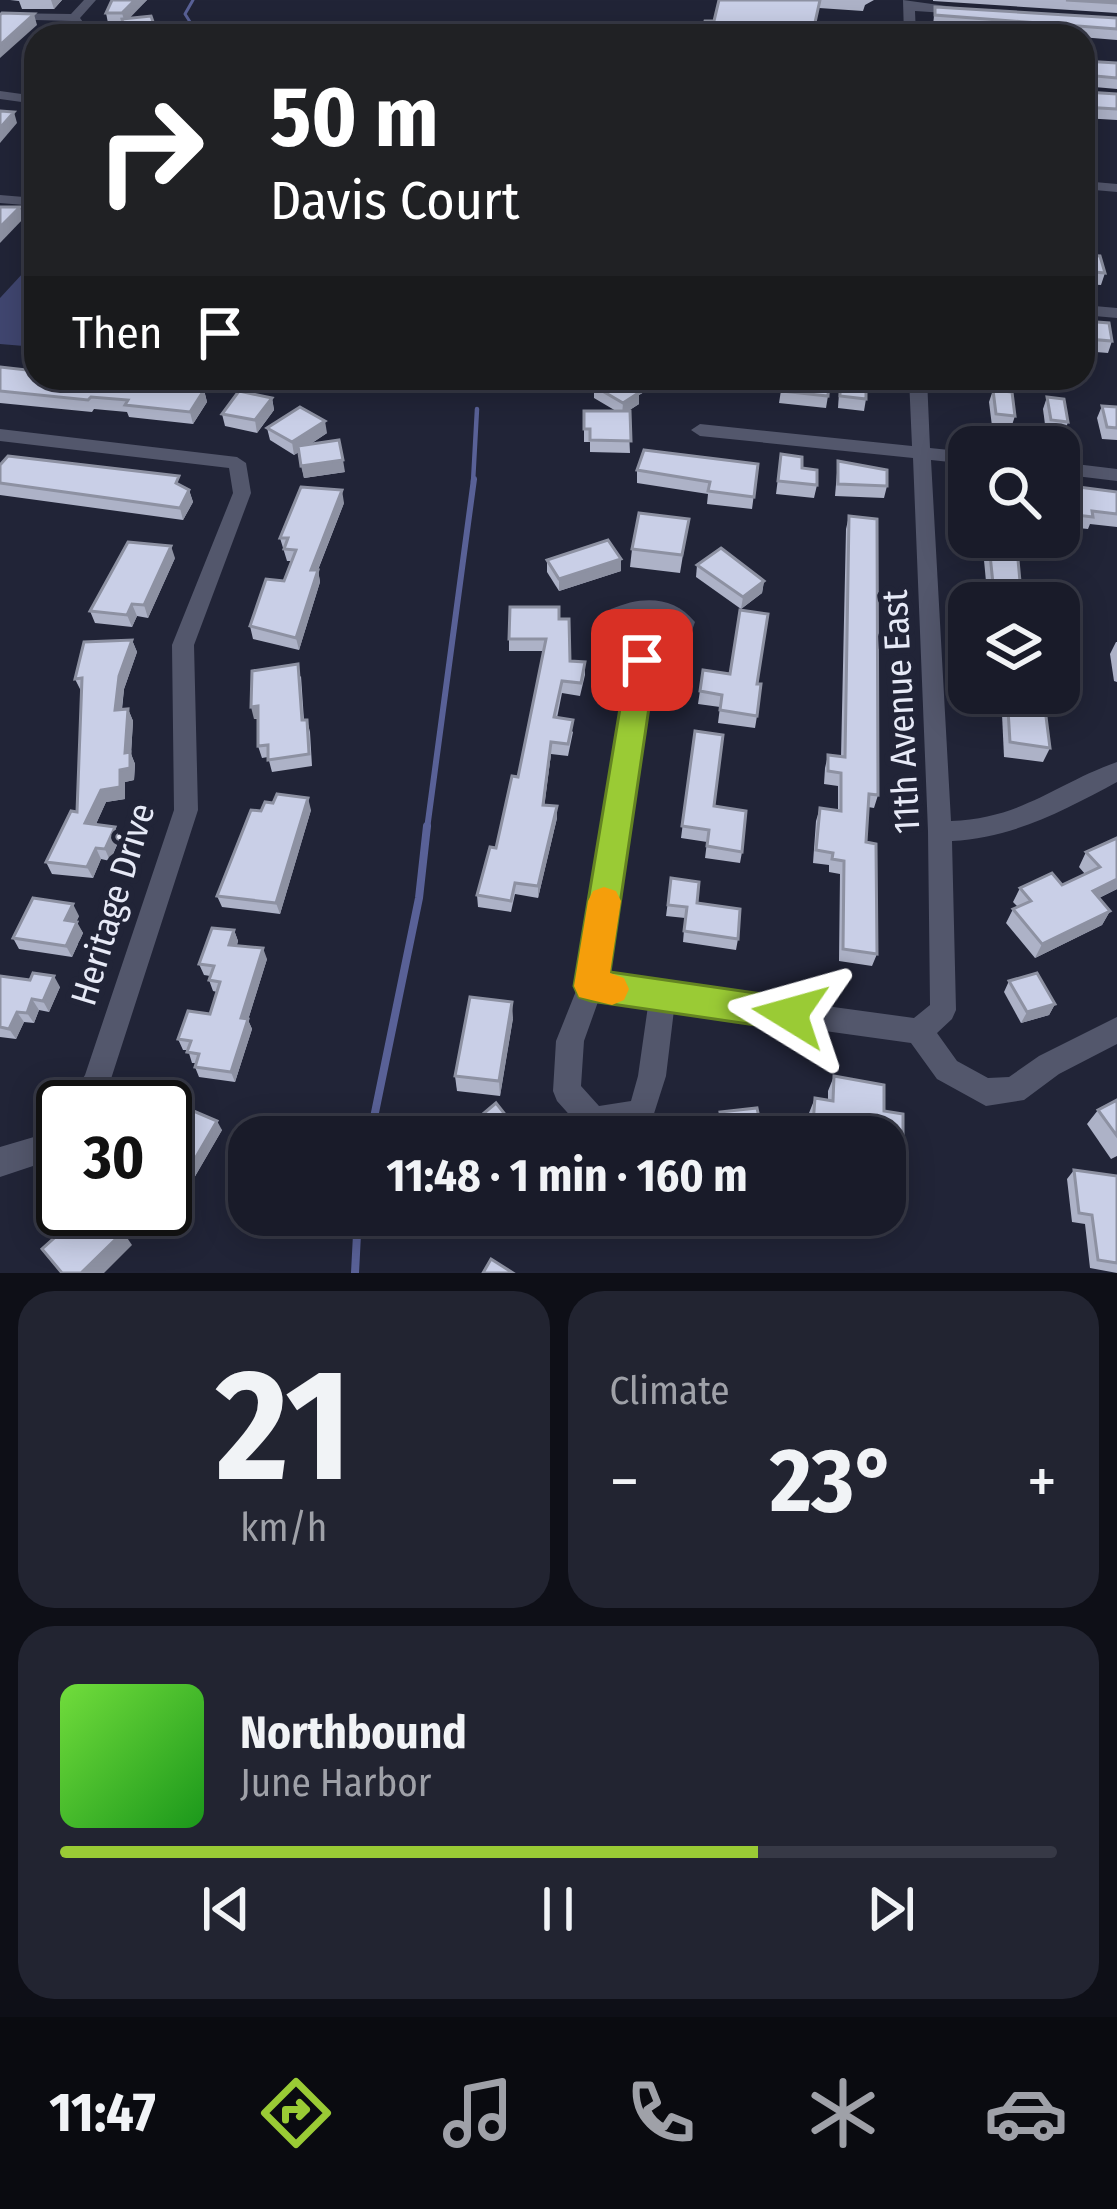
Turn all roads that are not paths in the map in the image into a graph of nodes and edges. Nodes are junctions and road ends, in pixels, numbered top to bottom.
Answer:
1 (90, 0) edge
2 (909, 3) edge
3 (979, 12) edge
4 (0, 16) edge
5 (74, 18) junction
6 (78, 24) edge
7 (918, 390) edge
8 (700, 430) dead end
9 (0, 435) edge
10 (921, 452) junction
11 (948, 455) edge
12 (1080, 471) edge
13 (1117, 475) edge
14 (642, 660) dead end
15 (1117, 771) edge
16 (940, 831) junction
17 (591, 986) junction
18 (662, 997) junction
19 (1117, 1030) edge
20 (919, 1031) junction
21 (97, 1080) edge
22 (36, 1151) edge
23 (0, 1162) edge

1 - 5 street
2 - 3 street
4 - 5 street
5 - 6 street
7 - 10 street, 11th Avenue East
8 - 10 street
9 - 21 street, Heritage Drive
10 - 11 street
10 - 16 street, 11th Avenue East
12 - 13 street
14 - 17 street
15 - 16 street
16 - 20 street, 11th Avenue East
17 - 18 street
17 - 18 street
18 - 20 street
19 - 20 street
22 - 23 street

